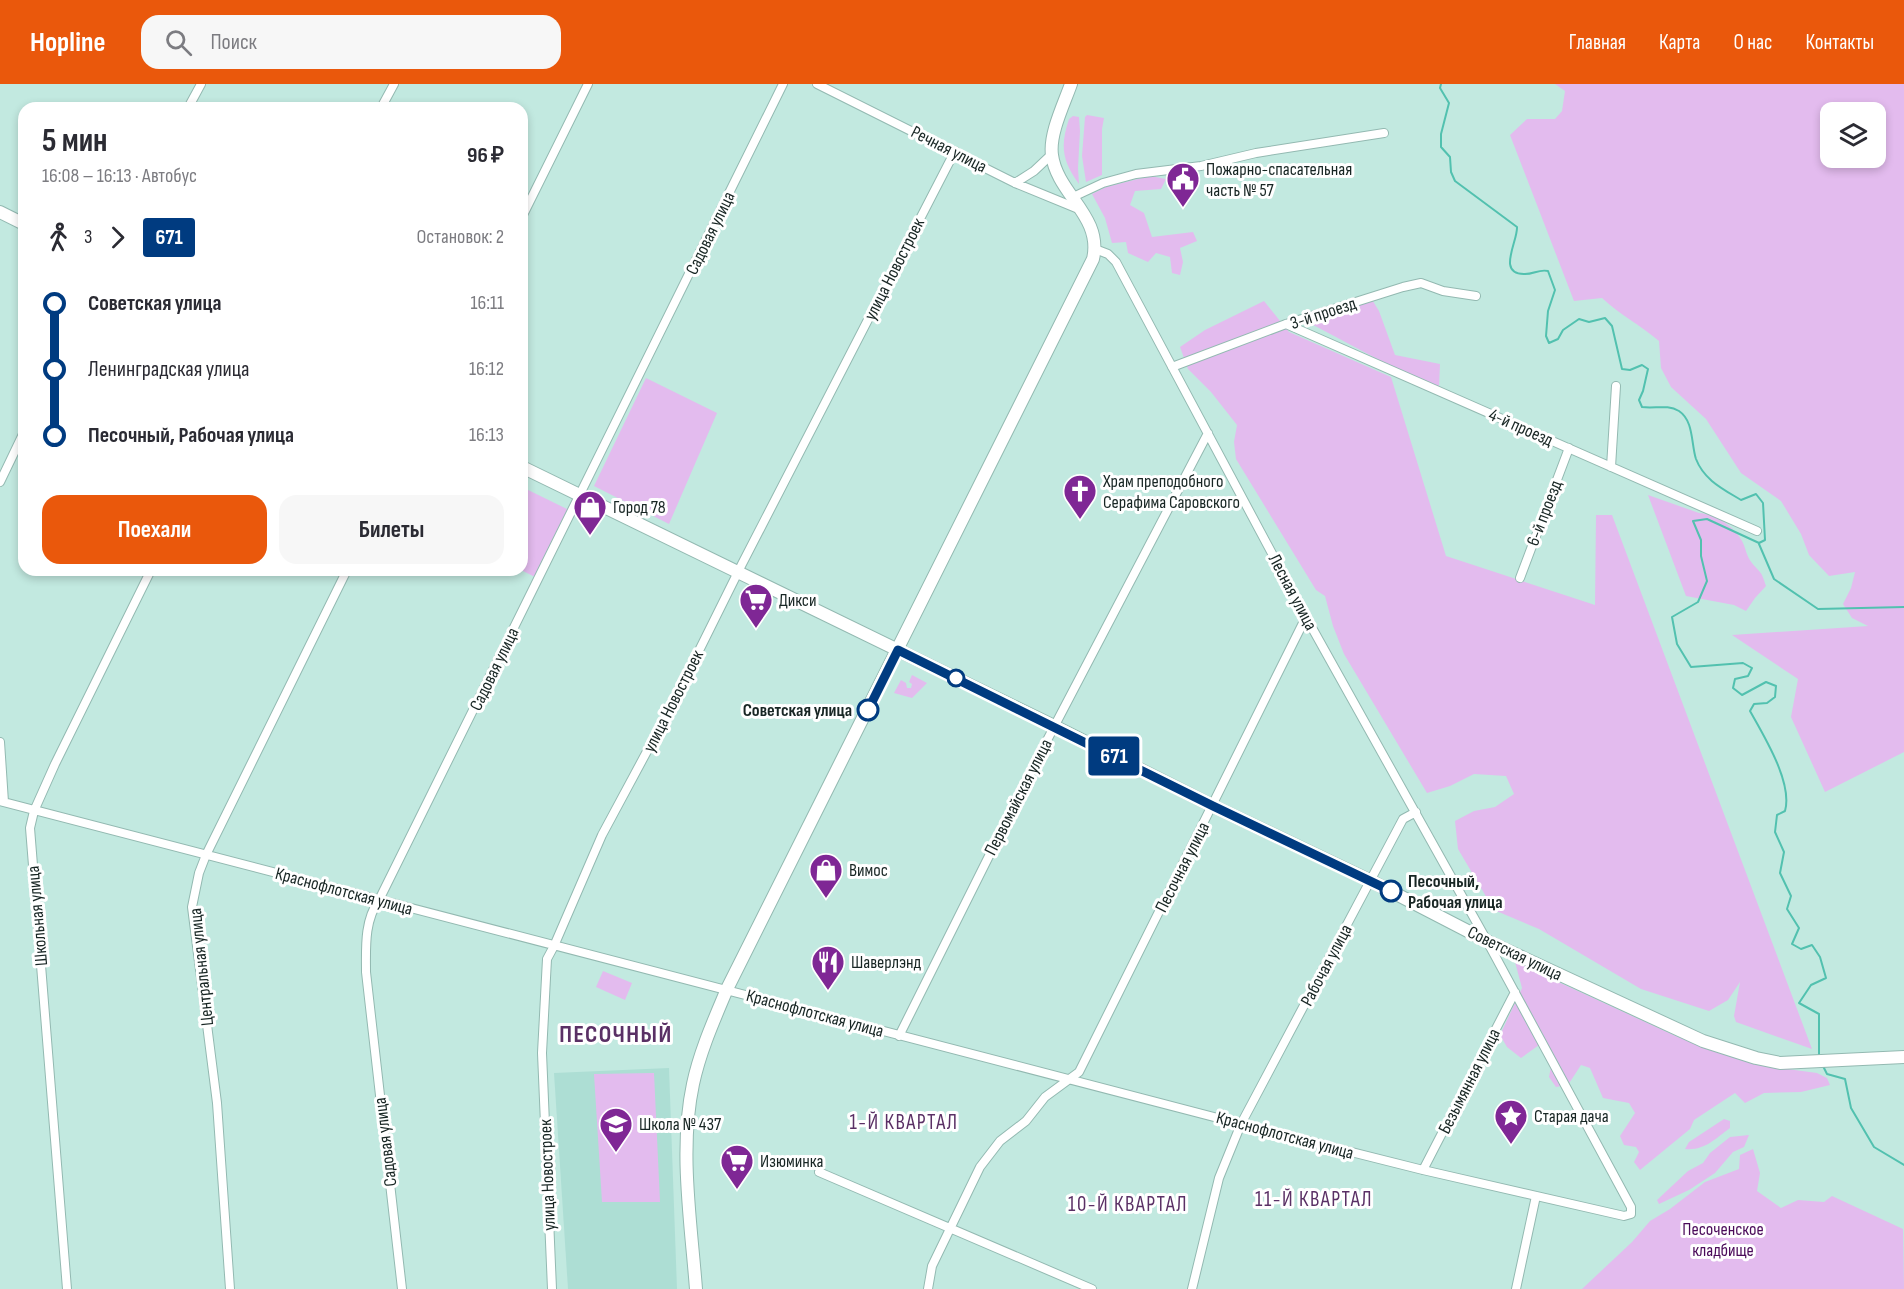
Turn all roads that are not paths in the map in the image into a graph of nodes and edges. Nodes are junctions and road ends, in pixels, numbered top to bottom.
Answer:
1 (201, 84) edge
2 (393, 84) edge
3 (588, 84) edge
4 (783, 84) edge
5 (816, 84) edge
6 (1071, 84) edge
7 (191, 102) edge
8 (384, 102) edge
9 (1384, 133) dead end
10 (955, 152) junction
11 (1052, 154) junction
12 (1016, 183) junction
13 (1073, 197) junction
14 (528, 205) edge
15 (1083, 211) junction
16 (0, 212) edge
17 (18, 221) edge
18 (1095, 243) junction
19 (1476, 296) dead end
20 (1286, 324) junction
21 (1172, 367) junction
22 (1616, 386) dead end
23 (1208, 433) junction
24 (18, 444) edge
25 (1569, 448) junction
26 (1611, 467) junction
27 (528, 470) edge
28 (0, 482) edge
29 (580, 496) junction
30 (1757, 531) dead end
31 (738, 573) junction
32 (148, 576) edge
33 (343, 576) edge
34 (1520, 578) dead end
35 (1306, 617) junction
36 (898, 650) junction
37 (1054, 726) junction
38 (0, 742) edge
39 (2, 801) edge
40 (1213, 806) junction
41 (34, 811) junction
42 (1416, 812) junction
43 (206, 855) junction
44 (1371, 881) junction
45 (379, 900) junction
46 (1487, 941) junction
47 (554, 946) junction
48 (727, 989) junction
49 (1515, 992) junction
50 (899, 1036) junction
51 (1904, 1057) edge
52 (1067, 1079) junction
53 (1241, 1124) junction
54 (1423, 1170) junction
55 (819, 1172) dead end
56 (1536, 1196) junction
57 (1631, 1214) joint
58 (949, 1229) junction
59 (67, 1289) edge
60 (230, 1289) edge
61 (402, 1289) edge
62 (552, 1289) edge
63 (696, 1289) edge
64 (928, 1289) edge
65 (1092, 1289) edge
66 (1192, 1289) edge
67 (1516, 1289) edge

1 - 7 street
2 - 8 street
3 - 14 street
4 - 29 street, Садовая улица
5 - 10 street, Речная улица
6 - 11 main road
9 - 13 street
10 - 12 street, Речная улица
10 - 31 street, улица Новостроек
11 - 12 street
11 - 13 main road
12 - 15 street, Речная улица
13 - 15 main road
15 - 18 main road
16 - 17 main road
18 - 21 street, Лесная улица
18 - 36 main road
19 - 20 street, 3-й проезд
20 - 21 street, 3-й проезд
20 - 25 street, 4-й проезд
21 - 23 street, Лесная улица
22 - 26 street
23 - 35 street, Лесная улица
23 - 37 street, Первомайская улица
24 - 28 street
25 - 26 street, 4-й проезд
25 - 34 street, 6-й проезд
26 - 30 street, 4-й проезд
27 - 29 main road, Советская улица
29 - 31 main road, Советская улица
29 - 45 street, Садовая улица
31 - 36 main road, Советская улица
31 - 47 street, улица Новостроек
32 - 41 street, Школьная улица
33 - 43 street, Центральная улица
35 - 40 street, Песочная улица
35 - 42 street, Лесная улица
36 - 37 main road, Советская улица
36 - 48 main road
37 - 40 main road, Советская улица
37 - 50 street, Первомайская улица
38 - 39 street
39 - 41 street, Краснофлотская улица
40 - 44 main road, Советская улица
40 - 52 street, Песочная улица
41 - 43 street, Краснофлотская улица
41 - 59 street, Школьная улица
42 - 44 street, Рабочая улица
42 - 46 street, Лесная улица
43 - 45 street, Краснофлотская улица
43 - 60 street, Центральная улица
44 - 46 main road, Советская улица
44 - 53 street, Рабочая улица
45 - 47 street, Краснофлотская улица
45 - 61 street, Садовая улица
46 - 49 street, Лесная улица
46 - 51 main road, Советская улица
47 - 48 street, Краснофлотская улица
47 - 62 street, улица Новостроек
48 - 50 street, Краснофлотская улица
48 - 63 main road
49 - 54 street, Безымянная улица
49 - 57 street, Лесная улица
50 - 52 street, Краснофлотская улица
52 - 53 street, Краснофлотская улица
52 - 58 street, Песочная улица
53 - 54 street, Краснофлотская улица
53 - 66 street, Рабочая улица
54 - 56 street, Краснофлотская улица
55 - 58 street
56 - 57 street, Краснофлотская улица
56 - 67 street
58 - 64 street, Песочная улица
58 - 65 street

